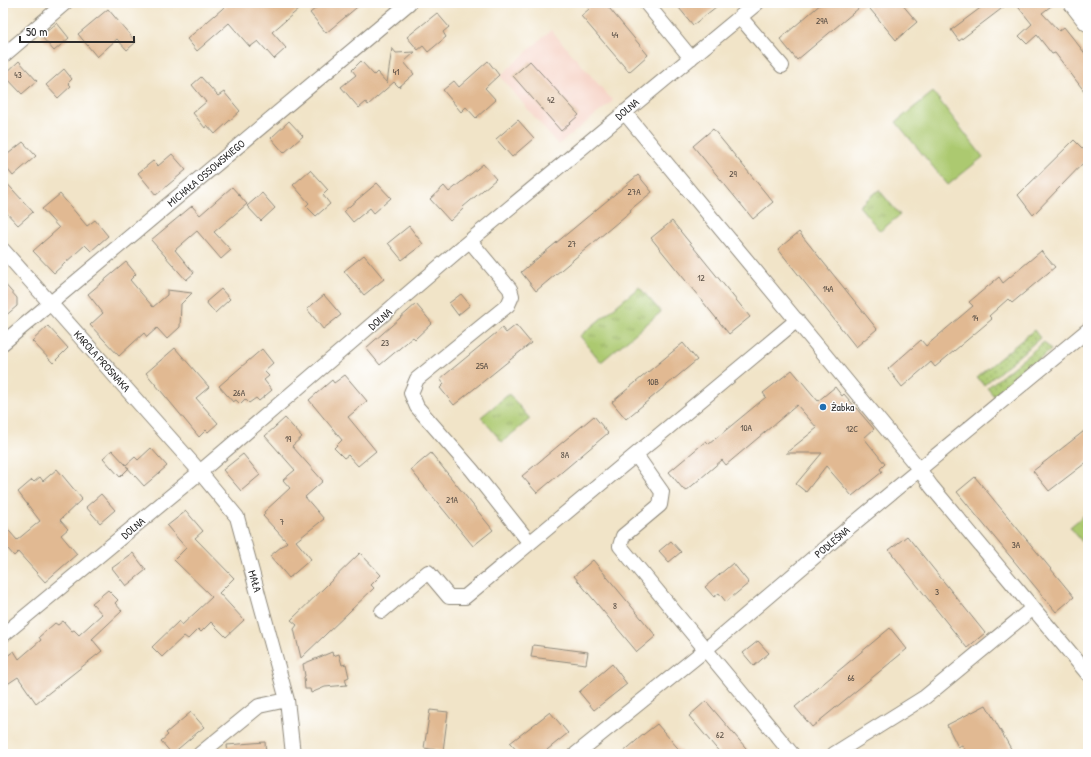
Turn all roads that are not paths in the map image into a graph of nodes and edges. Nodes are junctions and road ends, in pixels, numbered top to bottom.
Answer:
1 (65, 3) edge
2 (409, 3) edge
3 (646, 3) edge
4 (757, 3) edge
5 (1074, 3) edge
6 (740, 17) junction
7 (1088, 21) edge
8 (3, 56) edge
9 (691, 58) junction
10 (782, 66) dead end
11 (624, 112) junction
12 (470, 241) junction
13 (3, 250) edge
14 (50, 303) junction
15 (797, 320) junction
16 (1088, 330) edge
17 (3, 343) edge
18 (636, 455) junction
19 (920, 470) junction
20 (200, 472) junction
21 (530, 543) junction
22 (1033, 608) junction
23 (382, 612) dead end
24 (3, 635) edge
25 (705, 650) junction
26 (1088, 674) edge
27 (287, 700) junction
28 (200, 754) edge
29 (293, 754) edge
30 (576, 754) edge
31 (792, 754) edge
32 (834, 754) edge

1 - 8 street
2 - 14 street, MICHAŁA OSSOWSKIEGO
3 - 9 street
4 - 6 street, DOLNA
5 - 7 street
6 - 9 street, DOLNA
6 - 10 street
9 - 11 street, DOLNA
11 - 12 street, DOLNA
11 - 15 street
12 - 20 street, DOLNA
12 - 21 street
13 - 14 street, KAROLA PROSNAKA
14 - 17 street, MICHAŁA OSSOWSKIEGO
14 - 20 street, KAROLA PROSNAKA
15 - 18 street
15 - 19 street
16 - 19 street, PODLEŚNA
18 - 21 street
18 - 25 street
19 - 22 street
19 - 25 street, PODLEŚNA
20 - 24 street, DOLNA
20 - 27 street, MAŁA
21 - 23 street
22 - 26 street
22 - 32 street
25 - 30 street, PODLEŚNA
25 - 31 street
27 - 28 street
27 - 29 street, MAŁA

